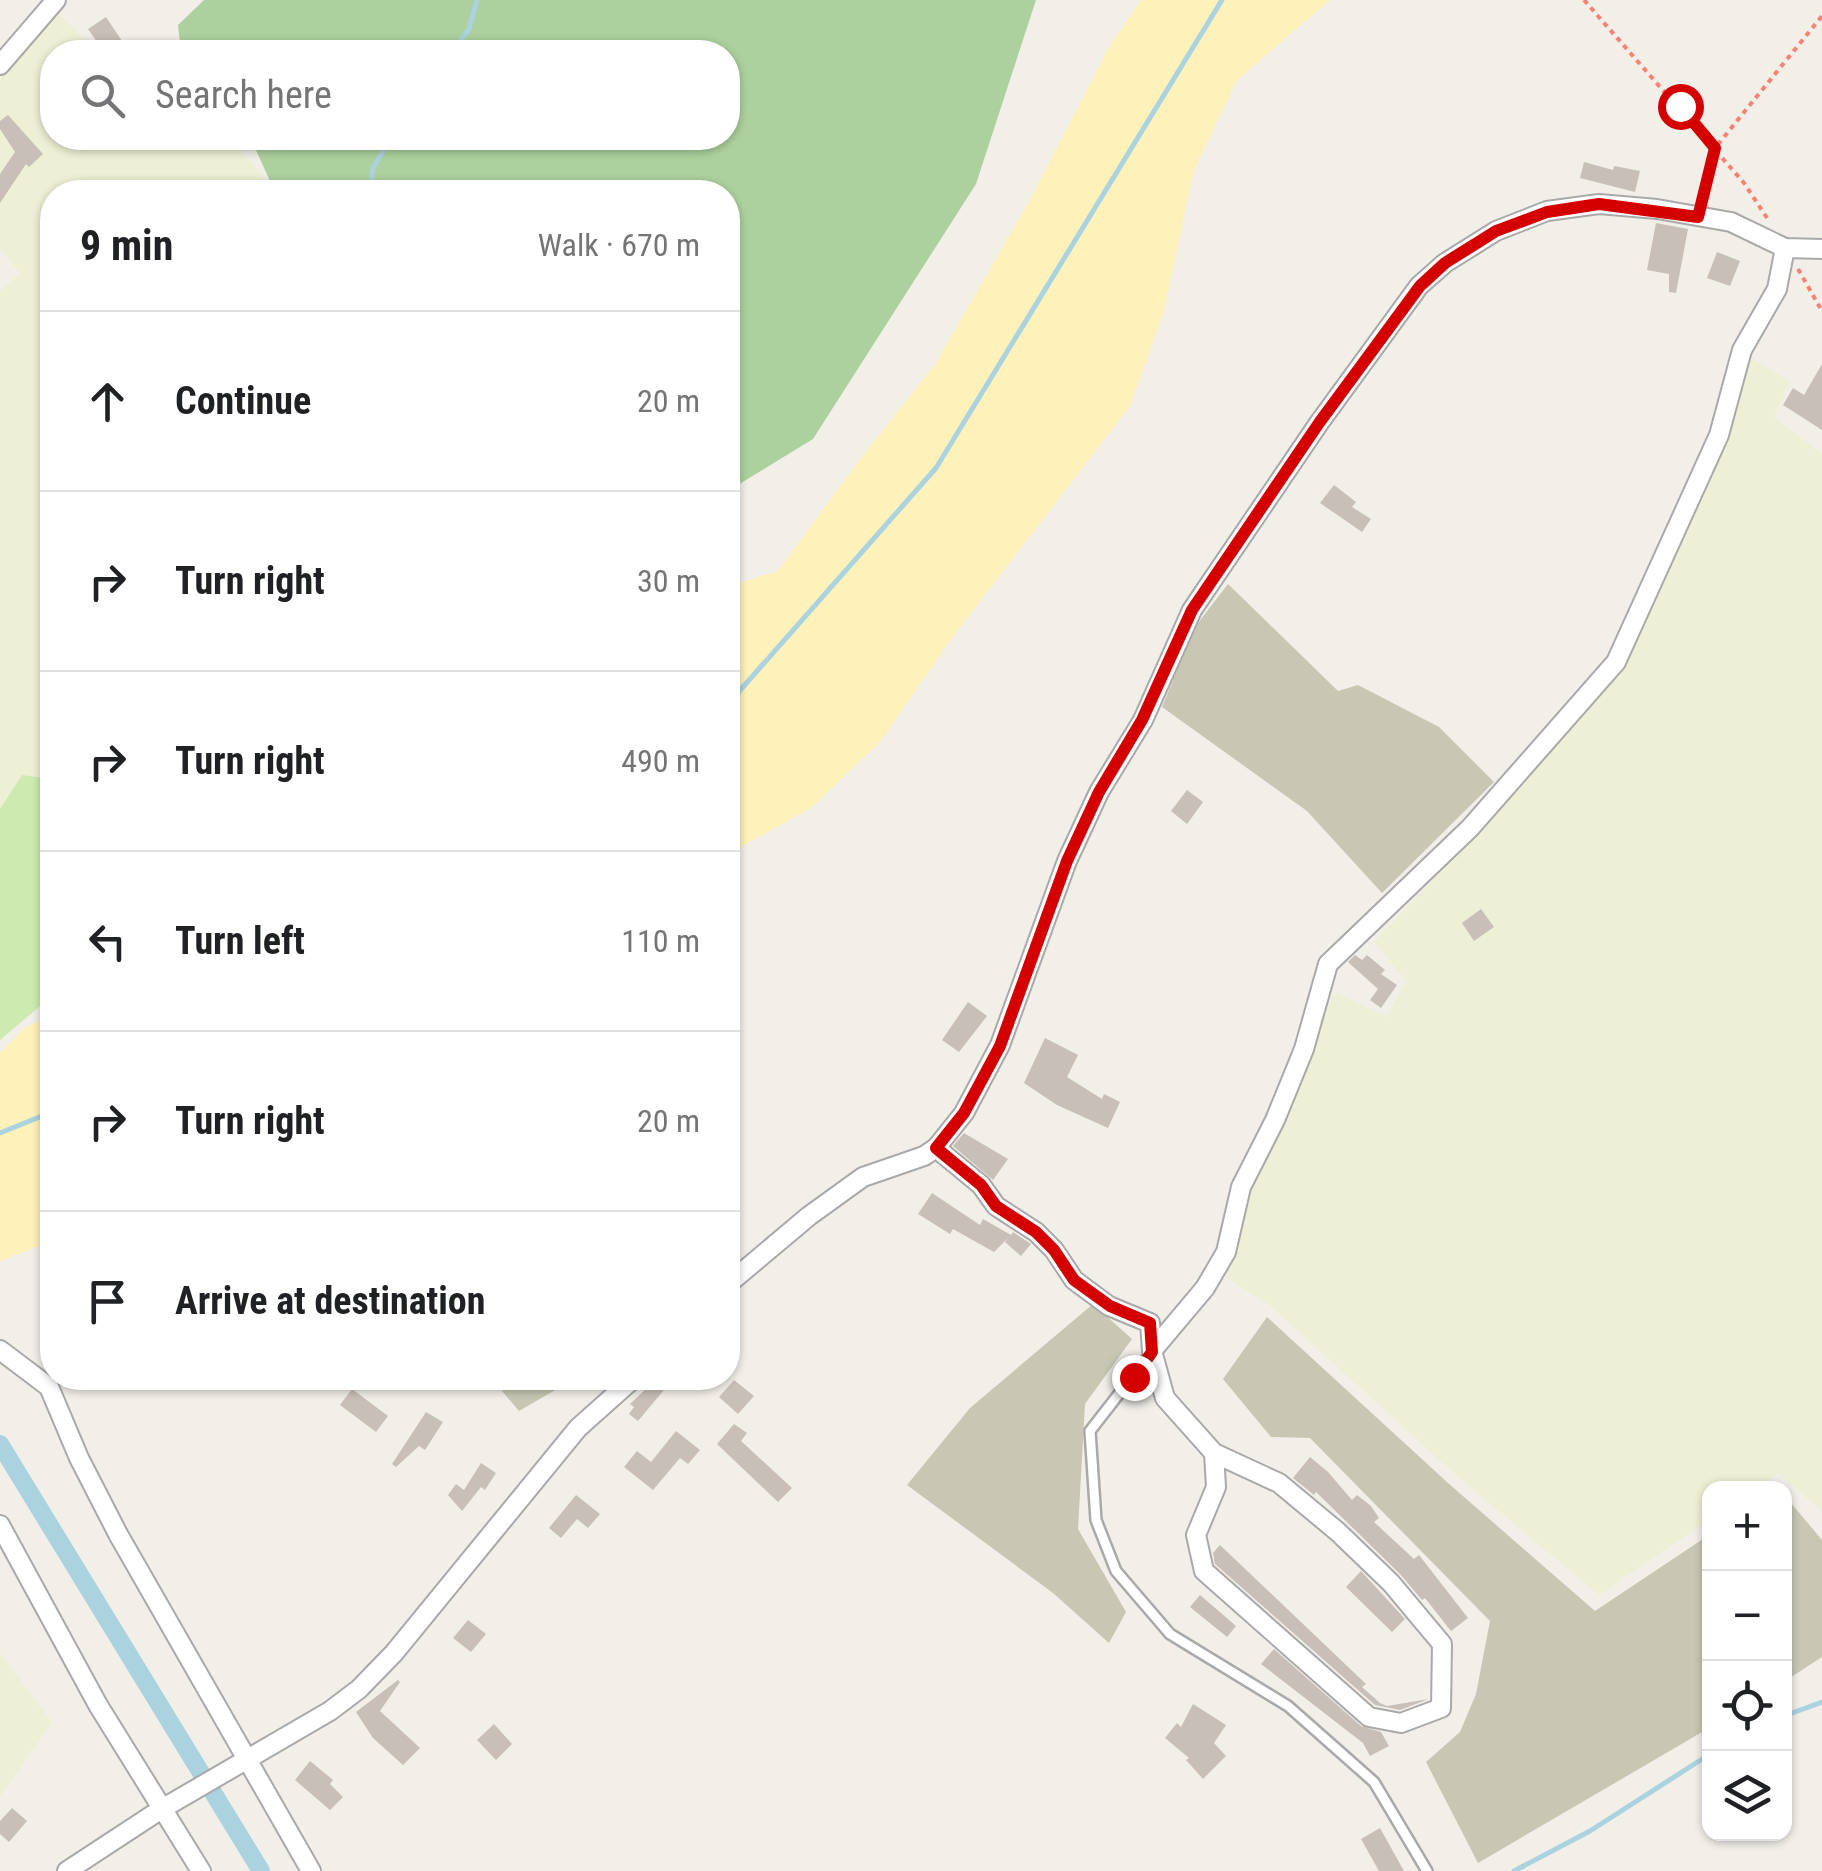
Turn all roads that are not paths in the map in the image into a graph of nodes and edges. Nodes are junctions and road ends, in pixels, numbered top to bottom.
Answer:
1 (56, 0) edge
2 (0, 65) edge
3 (1785, 248) junction
4 (1822, 249) edge
5 (936, 1148) junction
6 (740, 1274) edge
7 (0, 1350) edge
8 (1152, 1352) junction
9 (40, 1380) edge
10 (50, 1390) edge
11 (621, 1390) edge
12 (1214, 1453) junction
13 (0, 1524) edge
14 (248, 1757) junction
15 (160, 1810) junction
16 (68, 1871) edge
17 (201, 1871) edge
18 (311, 1871) edge
19 (1428, 1871) edge

1 - 2 street
3 - 4 street
3 - 5 street
3 - 8 street
5 - 6 street
5 - 8 street
7 - 9 street
8 - 12 street
8 - 19 lane
10 - 14 street
11 - 14 street
12 - 12 street
13 - 15 street
14 - 15 street
14 - 18 street
15 - 16 street
15 - 17 street

